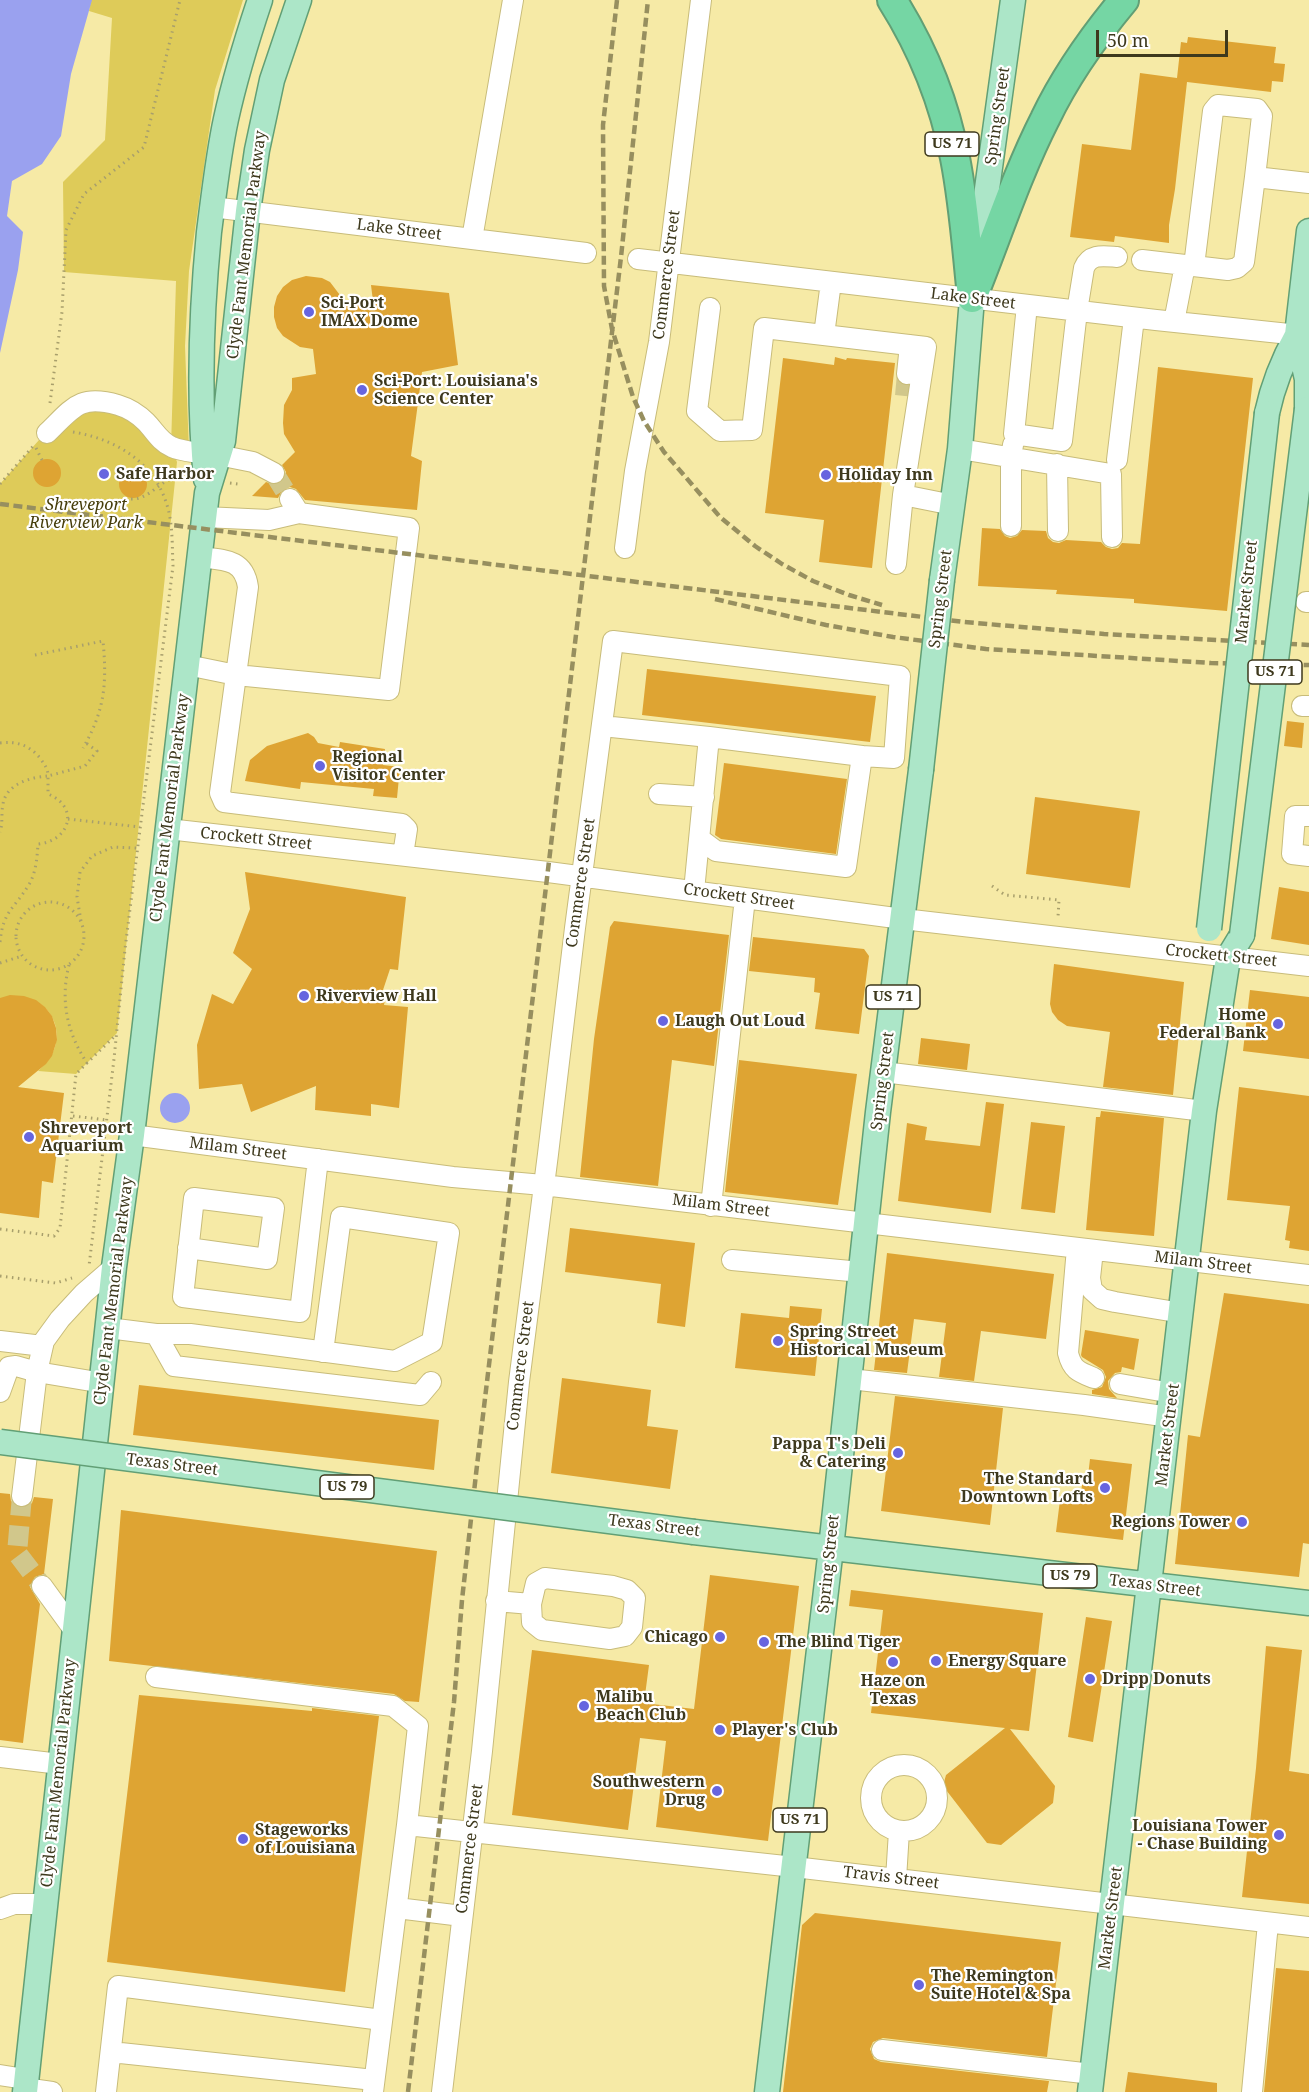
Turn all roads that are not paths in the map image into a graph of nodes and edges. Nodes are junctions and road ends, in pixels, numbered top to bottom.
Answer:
1 (260, 0) edge
2 (299, 0) edge
3 (513, 0) edge
4 (701, 0) edge
5 (892, 0) edge
6 (1013, 0) edge
7 (1124, 0) edge
8 (1255, 177) junction
9 (1309, 183) edge
10 (212, 207) junction
11 (248, 211) junction
12 (1309, 231) edge
13 (472, 239) junction
14 (586, 253) dead end
15 (1117, 257) dead end
16 (638, 259) dead end
17 (1142, 260) dead end
18 (670, 263) junction
19 (1189, 265) junction
20 (831, 282) junction
21 (972, 298) junction
22 (1027, 305) junction
23 (710, 308) dead end
24 (1077, 311) junction
25 (1134, 318) junction
26 (1174, 322) junction
27 (824, 335) junction
28 (1303, 336) edge
29 (910, 345) junction
30 (907, 374) tunnel mouth
31 (905, 396) tunnel mouth
32 (916, 416) junction
33 (1014, 434) junction
34 (41, 439) road end
35 (960, 449) junction
36 (211, 455) junction
37 (1011, 457) junction
38 (1118, 460) dead end
39 (1057, 465) junction
40 (274, 473) tunnel mouth
41 (903, 495) junction
42 (952, 505) junction
43 (204, 517) junction
44 (1011, 526) dead end
45 (1059, 531) dead end
46 (1112, 537) dead end
47 (625, 548) dead end
48 (199, 557) junction
49 (896, 564) dead end
50 (187, 665) junction
51 (236, 675) junction
52 (602, 726) junction
53 (709, 737) junction
54 (862, 756) junction
55 (659, 794) dead end
56 (704, 797) junction
57 (1309, 816) edge
58 (168, 828) junction
59 (700, 839) junction
60 (403, 855) junction
61 (1309, 856) edge
62 (583, 877) junction
63 (694, 891) junction
64 (745, 898) junction
65 (903, 919) junction
66 (1227, 958) junction
67 (1309, 966) edge
68 (883, 1072) junction
69 (1204, 1111) junction
70 (132, 1135) junction
71 (318, 1159) junction
72 (543, 1185) junction
73 (711, 1206) junction
74 (867, 1223) junction
75 (188, 1248) junction
76 (1085, 1249) junction
77 (732, 1260) dead end
78 (1188, 1261) junction
79 (114, 1267) junction
80 (861, 1272) junction
81 (1309, 1275) edge
82 (1182, 1313) junction
83 (108, 1328) junction
84 (156, 1334) junction
85 (0, 1341) edge
86 (43, 1346) junction
87 (323, 1352) junction
88 (36, 1372) junction
89 (1094, 1378) dead end
90 (850, 1379) junction
91 (431, 1382) dead end
92 (103, 1383) junction
93 (1120, 1384) dead end
94 (0, 1392) edge
95 (1172, 1393) junction
96 (1170, 1418) junction
97 (0, 1442) edge
98 (22, 1496) tunnel mouth
99 (831, 1548) junction
100 (42, 1586) tunnel mouth
101 (1150, 1586) junction
102 (496, 1601) junction
103 (1309, 1603) edge
104 (531, 1604) junction
105 (74, 1630) junction
106 (156, 1677) dead end
107 (0, 1758) edge
108 (60, 1764) junction
109 (407, 1825) junction
110 (472, 1831) junction
111 (899, 1831) dead end
112 (794, 1867) junction
113 (896, 1879) junction
114 (44, 1904) junction
115 (1113, 1904) junction
116 (397, 1908) junction
117 (0, 1909) edge
118 (462, 1916) junction
119 (1268, 1923) junction
120 (1309, 1927) edge
121 (382, 2020) junction
122 (882, 2050) dead end
123 (111, 2052) junction
124 (0, 2075) edge
125 (1091, 2083) edge
126 (374, 2086) edge
127 (24, 2088) edge
128 (52, 2092) edge
129 (106, 2092) edge
130 (442, 2092) edge
131 (767, 2092) edge
132 (1252, 2092) edge

1 - 10 main road, Clyde Fant Memorial Parkway
2 - 11 main road, Clyde Fant Memorial Parkway
3 - 13 street
4 - 18 street, Commerce Street
5 - 21 highway, US 71
6 - 21 main road, Spring Street
7 - 21 highway
8 - 9 street
8 - 19 street
8 - 19 street
10 - 11 street, Lake Street
10 - 36 main road, Clyde Fant Memorial Parkway
11 - 13 street, Lake Street
11 - 36 main road, Clyde Fant Memorial Parkway
12 - 28 main road, Market Street / US 71
13 - 14 street, Lake Street
15 - 24 street
16 - 18 street, Lake Street
17 - 19 street
18 - 20 street, Lake Street
18 - 47 street, Commerce Street
19 - 26 street
20 - 21 street, Lake Street
20 - 27 street
21 - 22 street, Lake Street
21 - 35 main road, Spring Street / US 71
22 - 24 street, Lake Street
22 - 33 street
23 - 27 street
24 - 25 street, Lake Street
24 - 33 street
25 - 26 street, Lake Street
25 - 38 street
26 - 28 street, Lake Street
27 - 29 street
28 - 66 main road, Market Street / US 71, bridge
28 - 66 main road, Market Street / US 71, bridge
29 - 30 street
29 - 32 street
31 - 32 street
32 - 41 street
33 - 37 street
34 - 36 street
35 - 37 street
35 - 42 main road, Spring Street / US 71
36 - 40 street
36 - 43 main road, Clyde Fant Memorial Parkway
37 - 39 street
37 - 44 street
39 - 45 street
39 - 46 street
41 - 42 street
41 - 49 street
42 - 65 main road, Spring Street / US 71, bridge
43 - 48 main road, Clyde Fant Memorial Parkway
43 - 51 street
48 - 50 main road, Clyde Fant Memorial Parkway
48 - 51 street
50 - 51 street
50 - 58 main road, Clyde Fant Memorial Parkway
51 - 60 street
52 - 53 street
52 - 54 street, Commerce Street
52 - 62 street, Commerce Street
53 - 54 street
53 - 56 street
54 - 59 street
55 - 56 street
56 - 59 street
57 - 61 street
58 - 60 street, Crockett Street
58 - 70 main road, Clyde Fant Memorial Parkway
59 - 63 street
60 - 62 street, Crockett Street
62 - 63 street, Crockett Street
62 - 72 street, Commerce Street
63 - 64 street, Crockett Street
64 - 65 street, Crockett Street
64 - 73 street
65 - 66 street, Crockett Street
65 - 68 main road, Spring Street / US 71
66 - 67 street, Crockett Street
66 - 69 main road, Market Street / US 71
68 - 69 street
68 - 74 main road, Spring Street / US 71
69 - 78 main road, Market Street / US 71
70 - 71 street, Milam Street
70 - 79 main road, Clyde Fant Memorial Parkway
71 - 72 street, Milam Street
71 - 75 street
72 - 73 street, Milam Street
72 - 102 street, Commerce Street
73 - 74 street, Milam Street
74 - 76 street, Milam Street
74 - 80 main road, Spring Street / US 71
75 - 75 street
76 - 78 street, Milam Street
76 - 82 street
76 - 89 street
77 - 80 street
78 - 81 street, Milam Street
78 - 82 main road, Market Street / US 71
79 - 83 main road, Clyde Fant Memorial Parkway
79 - 86 street
80 - 90 main road, Spring Street / US 71
82 - 95 main road, Market Street / US 71
83 - 84 street
83 - 92 main road, Clyde Fant Memorial Parkway
84 - 87 street
84 - 91 street
85 - 86 street
86 - 88 street
87 - 87 street
88 - 92 street
88 - 94 street
88 - 98 street
90 - 96 street
90 - 99 main road, Spring Street / US 71
92 - 105 main road, Clyde Fant Memorial Parkway
93 - 95 street
95 - 96 main road, Market Street / US 71
96 - 101 main road, Market Street / US 71
97 - 99 main road, Texas Street / US 79, bridge
99 - 101 main road, Texas Street / US 79
99 - 112 main road, Spring Street / US 71
100 - 105 street
101 - 103 main road, Texas Street / US 79
101 - 115 main road, Market Street / US 71
102 - 104 street
102 - 110 street, Commerce Street
104 - 104 street
105 - 108 main road, Clyde Fant Memorial Parkway
106 - 109 street
107 - 108 street
108 - 114 main road, Clyde Fant Memorial Parkway
109 - 110 street, Travis Street
109 - 116 street
110 - 112 street, Travis Street
110 - 118 street, Commerce Street
111 - 113 street
112 - 113 street, Travis Street
112 - 131 main road, Spring Street / US 71
113 - 115 street, Travis Street
114 - 117 street
114 - 127 main road, Clyde Fant Memorial Parkway
115 - 119 street, Travis Street
115 - 125 main road, Market Street / US 71
116 - 118 street
116 - 121 street
118 - 130 street, Commerce Street
119 - 120 street, Travis Street
119 - 132 street
121 - 123 street
121 - 126 street
122 - 125 street
123 - 126 street
123 - 129 street
124 - 127 street
127 - 128 street

